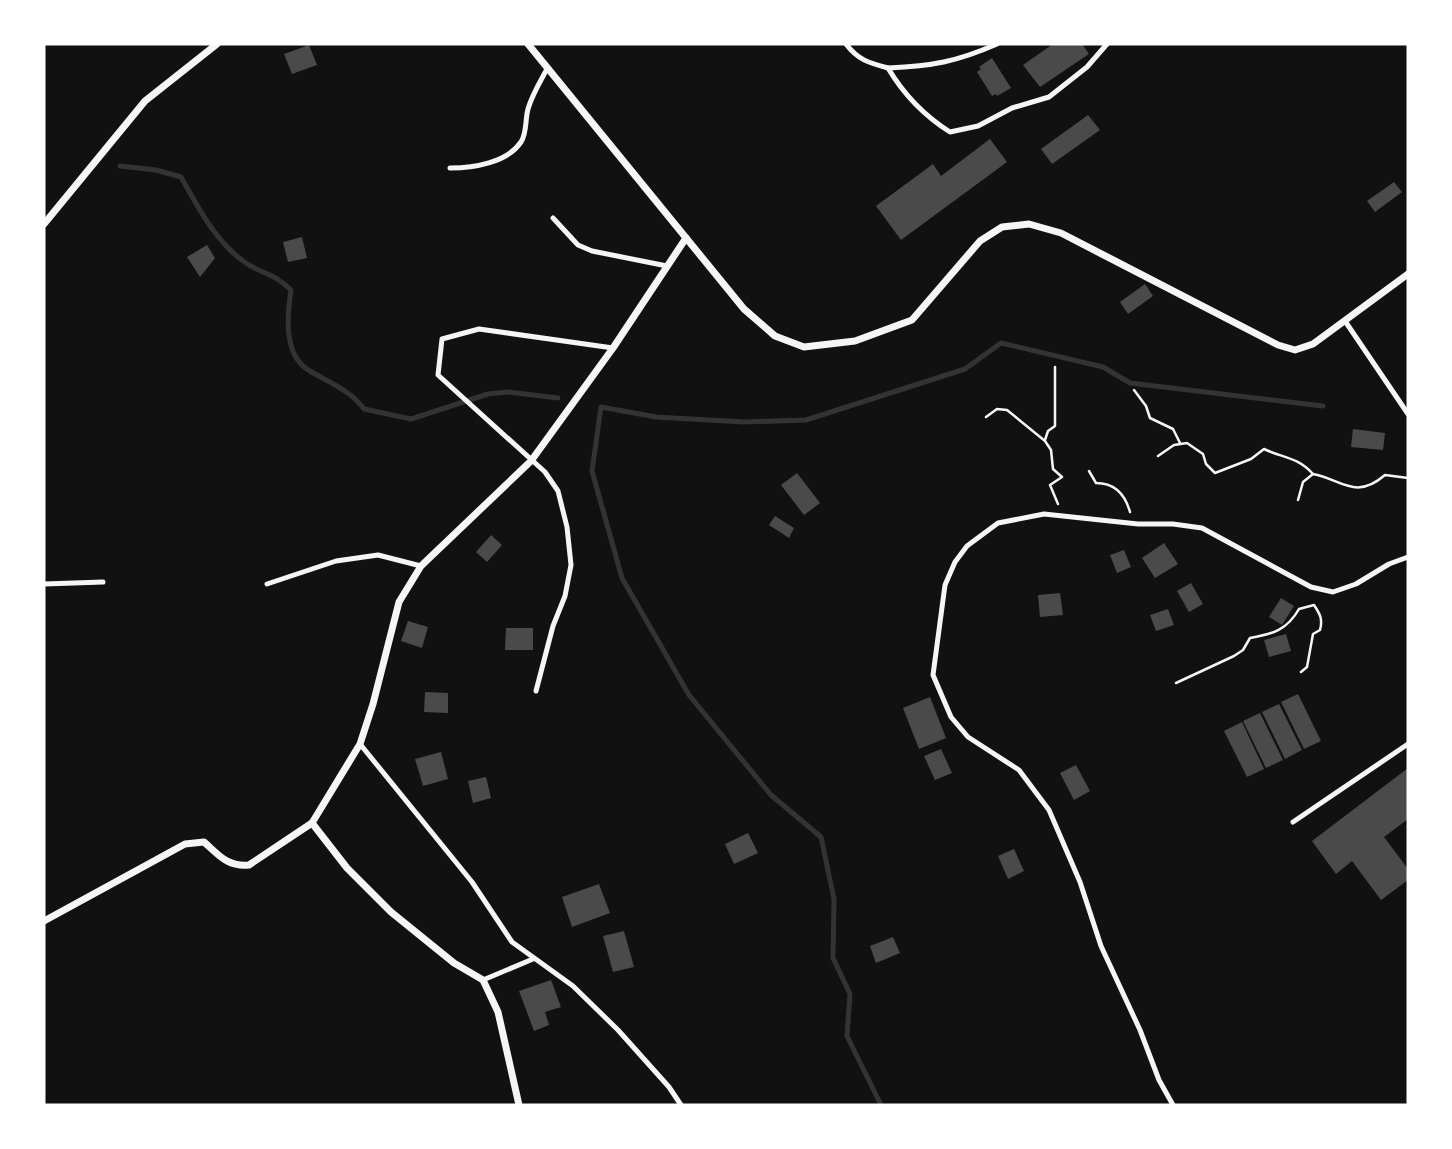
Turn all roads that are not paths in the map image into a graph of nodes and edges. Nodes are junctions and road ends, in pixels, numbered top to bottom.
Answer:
1 (216, 44) edge
2 (528, 44) edge
3 (846, 44) edge
4 (997, 44) edge
5 (1107, 44) edge
6 (888, 68) junction
7 (547, 69) junction
8 (450, 167) dead end
9 (553, 218) dead end
10 (44, 224) edge
11 (686, 238) junction
12 (667, 266) junction
13 (1408, 274) edge
14 (1345, 321) junction
15 (613, 348) junction
16 (1408, 414) edge
17 (531, 460) junction
18 (1408, 557) edge
19 (421, 566) junction
20 (103, 582) dead end
21 (44, 584) edge
22 (267, 584) dead end
23 (536, 691) dead end
24 (360, 744) junction
25 (1408, 744) edge
26 (1293, 822) dead end
27 (312, 823) junction
28 (44, 921) edge
29 (533, 959) junction
30 (483, 980) junction
31 (519, 1105) edge
32 (681, 1105) edge
33 (1172, 1105) edge

1 - 10 street
2 - 7 street
3 - 6 lane
4 - 6 lane
5 - 6 lane
7 - 8 lane
7 - 11 street
9 - 12 lane
11 - 12 street
11 - 14 street
12 - 15 street
13 - 14 street
14 - 16 lane
15 - 17 street
15 - 17 lane
17 - 19 street
17 - 23 lane
18 - 33 lane
19 - 22 lane
19 - 24 street
20 - 21 lane
24 - 27 street
24 - 29 lane
25 - 26 lane
27 - 28 street
27 - 30 street
29 - 30 lane
29 - 32 lane
30 - 31 street

